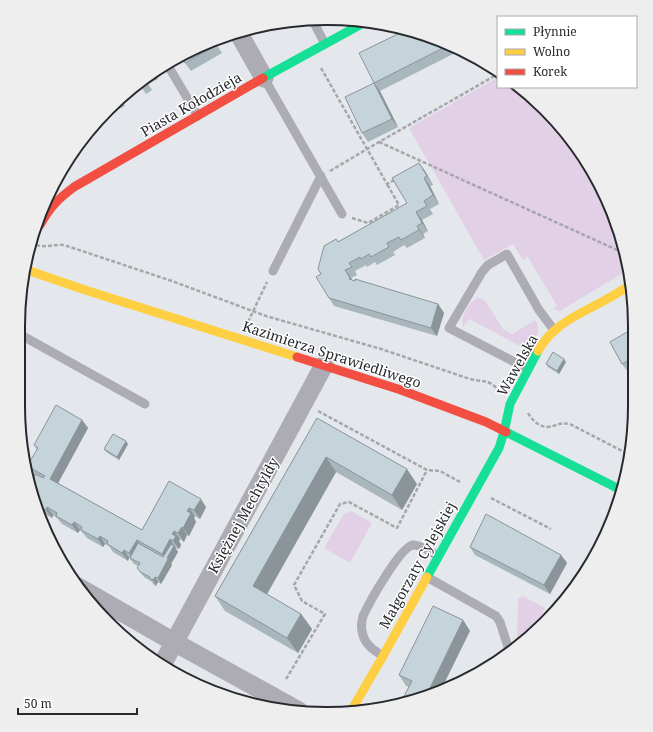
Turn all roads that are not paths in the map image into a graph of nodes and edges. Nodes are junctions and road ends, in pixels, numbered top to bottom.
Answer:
1 (315, 26) edge
2 (356, 27) edge
3 (241, 37) edge
4 (325, 44) junction
5 (170, 69) edge
6 (264, 78) junction
7 (198, 116) junction
8 (321, 176) junction
9 (49, 209) edge
10 (342, 214) road end
11 (30, 271) edge
12 (273, 271) road end
13 (625, 288) edge
14 (554, 330) junction
15 (25, 337) edge
16 (324, 365) junction
17 (528, 370) junction
18 (145, 404) dead end
19 (504, 432) junction
20 (617, 488) edge
21 (438, 556) junction
22 (427, 577) junction
23 (92, 595) edge
24 (174, 642) junction
25 (508, 646) edge
26 (383, 656) junction
27 (165, 660) edge
28 (286, 704) edge
29 (354, 705) edge

1 - 4 lane
2 - 4 street, Piasta Kołodzieja
3 - 6 street
4 - 6 street, Piasta Kołodzieja
5 - 7 lane
6 - 7 street, Piasta Kołodzieja
6 - 8 lane
7 - 9 street, Piasta Kołodzieja
8 - 10 lane
8 - 12 lane
11 - 16 street, Kazimierza Sprawiedliwego
13 - 14 street, Wawelska
14 - 17 street, Wawelska
14 - 17 lane
15 - 18 lane
16 - 19 street, Kazimierza Sprawiedliwego
16 - 24 street, Księżnej Mechtyldy
17 - 19 street, Wawelska
19 - 20 street, Kazimierza Sprawiedliwego
19 - 21 street, Małgorzaty Cylejskiej
21 - 22 street, Małgorzaty Cylejskiej
21 - 26 lane
22 - 25 lane
22 - 26 street, Małgorzaty Cylejskiej
23 - 24 street
24 - 27 street, Księżnej Mechtyldy
24 - 28 street
26 - 29 street, Małgorzaty Cylejskiej

